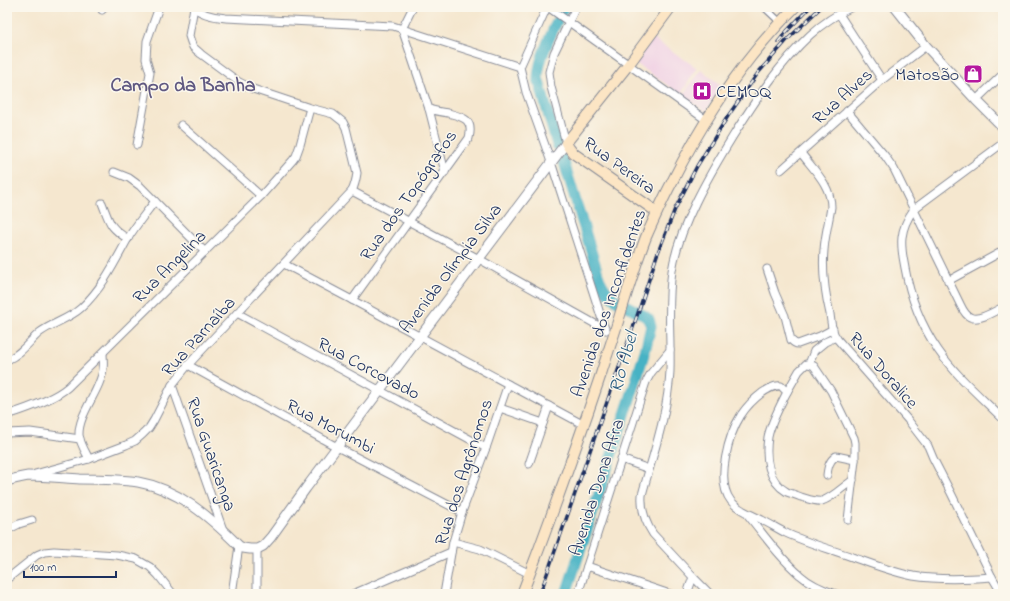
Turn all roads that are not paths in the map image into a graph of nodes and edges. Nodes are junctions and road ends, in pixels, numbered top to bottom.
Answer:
1 (159, 7) edge
2 (413, 7) edge
3 (576, 7) edge
4 (671, 7) edge
5 (764, 7) edge
6 (795, 7) edge
7 (852, 7) edge
8 (896, 7) edge
9 (194, 8) edge
10 (549, 9) edge
11 (840, 14) junction
12 (568, 21) junction
13 (780, 22) junction
14 (402, 28) junction
15 (926, 46) junction
16 (629, 64) junction
17 (520, 67) junction
18 (1003, 74) edge
19 (882, 80) junction
20 (976, 100) junction
21 (310, 108) junction
22 (428, 109) junction
23 (848, 111) junction
24 (706, 120) junction
25 (182, 125) dead end
26 (1003, 127) edge
27 (1003, 143) edge
28 (137, 145) dead end
29 (565, 145) junction
30 (801, 153) junction
31 (553, 160) junction
32 (781, 170) dead end
33 (114, 172) dead end
34 (445, 172) junction
35 (352, 191) junction
36 (261, 196) junction
37 (155, 201) junction
38 (102, 203) dead end
39 (914, 209) junction
40 (657, 212) junction
41 (409, 221) junction
42 (128, 239) junction
43 (1003, 251) edge
44 (205, 252) junction
45 (478, 259) junction
46 (284, 264) junction
47 (767, 269) dead end
48 (948, 281) junction
49 (352, 300) junction
50 (1003, 307) edge
51 (237, 313) junction
52 (605, 329) junction
53 (832, 329) junction
54 (420, 337) junction
55 (613, 337) junction
56 (836, 337) junction
57 (670, 350) junction
58 (103, 353) junction
59 (7, 360) edge
60 (809, 364) junction
61 (188, 365) junction
62 (508, 384) junction
63 (172, 385) junction
64 (379, 391) junction
65 (786, 392) junction
66 (549, 406) junction
67 (500, 408) junction
68 (10, 414) edge
69 (1003, 419) edge
70 (543, 423) junction
71 (584, 425) junction
72 (7, 433) edge
73 (80, 439) junction
74 (337, 448) junction
75 (486, 448) junction
76 (88, 458) junction
77 (621, 459) junction
78 (855, 460) junction
79 (529, 464) dead end
80 (649, 469) junction
81 (827, 475) dead end
82 (27, 476) junction
83 (853, 480) junction
84 (7, 481) edge
85 (462, 512) junction
86 (747, 514) junction
87 (32, 520) dead end
88 (848, 520) dead end
89 (7, 530) edge
90 (224, 532) junction
91 (453, 542) junction
92 (239, 546) junction
93 (257, 549) junction
94 (452, 552) junction
95 (587, 566) junction
96 (530, 574) junction
97 (693, 577) junction
98 (992, 577) junction
99 (8, 580) edge
100 (373, 586) junction
101 (173, 594) edge
102 (232, 594) edge
103 (257, 594) edge
104 (353, 594) edge
105 (370, 594) edge
106 (444, 594) edge
107 (522, 594) edge
108 (578, 594) edge
109 (670, 594) edge
110 (687, 594) edge
111 (710, 594) edge
112 (836, 594) edge
113 (1002, 594) edge

1 - 28 street
2 - 14 street
3 - 12 street, Rua Pereira
4 - 16 main road, Avenida Olímpia Silva
5 - 13 street
6 - 13 main road, Avenida dos Inconfidentes
7 - 11 street
8 - 15 street
9 - 14 street
9 - 21 street
10 - 12 street
10 - 17 street
11 - 19 street
11 - 57 street
12 - 16 street
12 - 29 street, Rua Pereira
13 - 24 main road, Avenida dos Inconfidentes
14 - 17 street
14 - 22 street
15 - 19 street, Rua Alves
15 - 20 street
16 - 24 street
16 - 29 main road, Avenida Olímpia Silva
17 - 31 street
18 - 20 street
19 - 23 street, Rua Alves
20 - 26 street
21 - 35 street
21 - 36 street, Rua Angelina
22 - 34 street
22 - 34 street, Rua dos Topógrafos
23 - 30 street, Rua Alves
23 - 39 street
24 - 40 main road, Avenida dos Inconfidentes
25 - 36 street
27 - 39 street
29 - 31 street, Avenida Olímpia Silva
29 - 40 main road, Rua Pereira
30 - 32 street, Rua Alves
30 - 53 street, Rua Doralice
31 - 45 street, Avenida Olímpia Silva
31 - 52 street
33 - 37 street
34 - 41 street, Rua dos Topógrafos
35 - 41 street
35 - 46 street, Rua Parnaíba
36 - 44 street, Rua Angelina
37 - 42 street
37 - 44 street
38 - 42 street
39 - 48 street
39 - 69 street
40 - 55 main road, Avenida dos Inconfidentes
41 - 45 street
41 - 49 street, Rua dos Topógrafos
42 - 59 street
43 - 48 street
44 - 58 street, Rua Angelina
45 - 52 street
45 - 54 street, Avenida Olímpia Silva
46 - 49 street
46 - 51 street, Rua Parnaíba
47 - 53 street
48 - 50 street
49 - 54 street
51 - 61 street, Rua Parnaíba
51 - 64 street, Rua Corcovado
52 - 55 street
53 - 56 street, Rua Doralice
54 - 62 street
54 - 64 street, Avenida Olímpia Silva
55 - 71 main road, Avenida dos Inconfidentes
56 - 60 street
56 - 98 street, Rua Doralice
57 - 77 street, Avenida Dona Afra
57 - 80 street
58 - 68 street, Rua Angelina
58 - 73 street
60 - 65 street
60 - 78 street
61 - 63 street, Rua Parnaíba
61 - 74 street, Rua Morumbi
62 - 66 street
62 - 67 street, Rua dos Agrônomos
63 - 76 street, Rua Parnaíba
63 - 90 street, Rua Guaricanga
64 - 74 street, Avenida Olímpia Silva
64 - 75 street, Rua Corcovado
65 - 83 street
65 - 86 street
66 - 70 street
66 - 71 street
67 - 70 street
67 - 75 street, Rua dos Agrônomos
70 - 79 street
71 - 96 main road, Avenida dos Inconfidentes
72 - 73 street
73 - 76 street
74 - 85 street, Rua Morumbi
74 - 93 street, Avenida Olímpia Silva
75 - 85 street, Rua dos Agrônomos
76 - 82 street, Rua Parnaíba
77 - 80 street
77 - 95 street, Avenida Dona Afra
78 - 81 street
78 - 83 street
80 - 97 street
82 - 84 street
82 - 90 street
83 - 88 street
85 - 91 street, Rua dos Agrônomos
86 - 98 street
86 - 112 street
87 - 89 street
90 - 92 street
91 - 94 street, Rua dos Agrônomos
91 - 96 street
92 - 93 street
92 - 102 street
93 - 103 street
94 - 100 street
94 - 106 street, Rua dos Agrônomos
95 - 108 street, Avenida Dona Afra
95 - 109 street
96 - 107 main road, Avenida dos Inconfidentes
97 - 110 street
97 - 111 street
98 - 113 street, Rua Doralice
99 - 101 street
100 - 104 street
100 - 105 street

